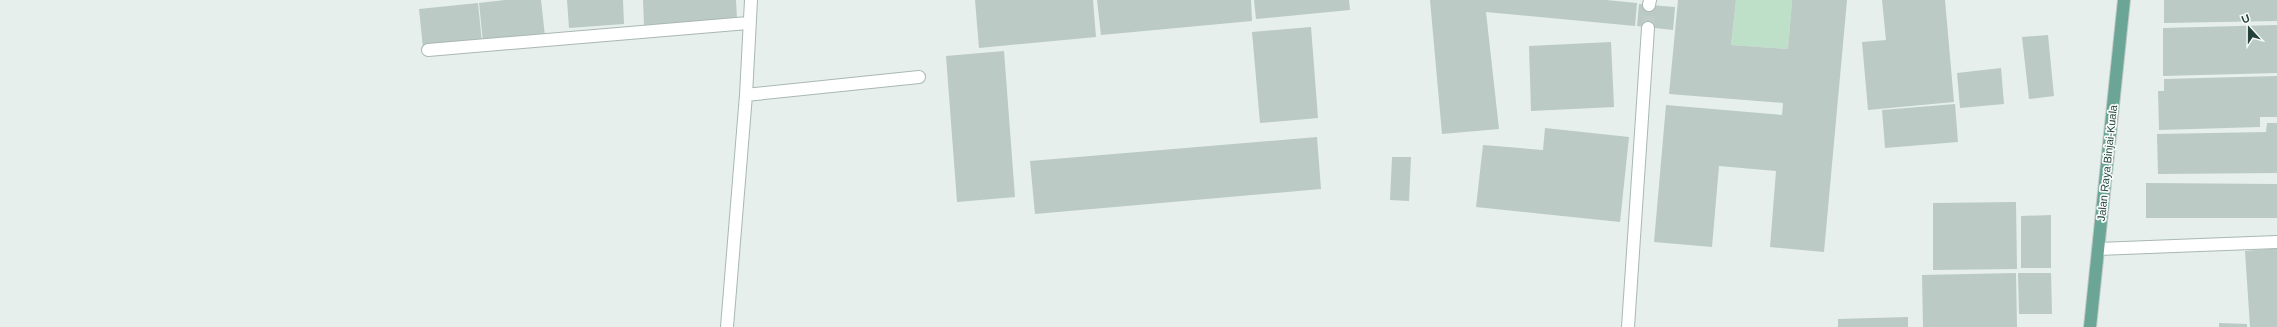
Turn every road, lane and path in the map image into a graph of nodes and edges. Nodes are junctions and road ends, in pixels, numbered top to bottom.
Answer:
1 (751, 0) edge
2 (2124, 0) edge
3 (748, 23) junction
4 (1648, 28) tunnel mouth
5 (428, 50) dead end
6 (919, 77) dead end
7 (746, 96) junction
8 (2277, 242) edge
9 (2098, 250) junction
10 (727, 327) edge
11 (1628, 327) edge
12 (2090, 327) edge

1 - 3 street
2 - 9 main road, Jalan Raya Binjai-Kuala
3 - 5 street
3 - 7 street
4 - 11 street
6 - 7 street
7 - 10 street
8 - 9 street
9 - 12 main road, Jalan Raya Binjai-Kuala

